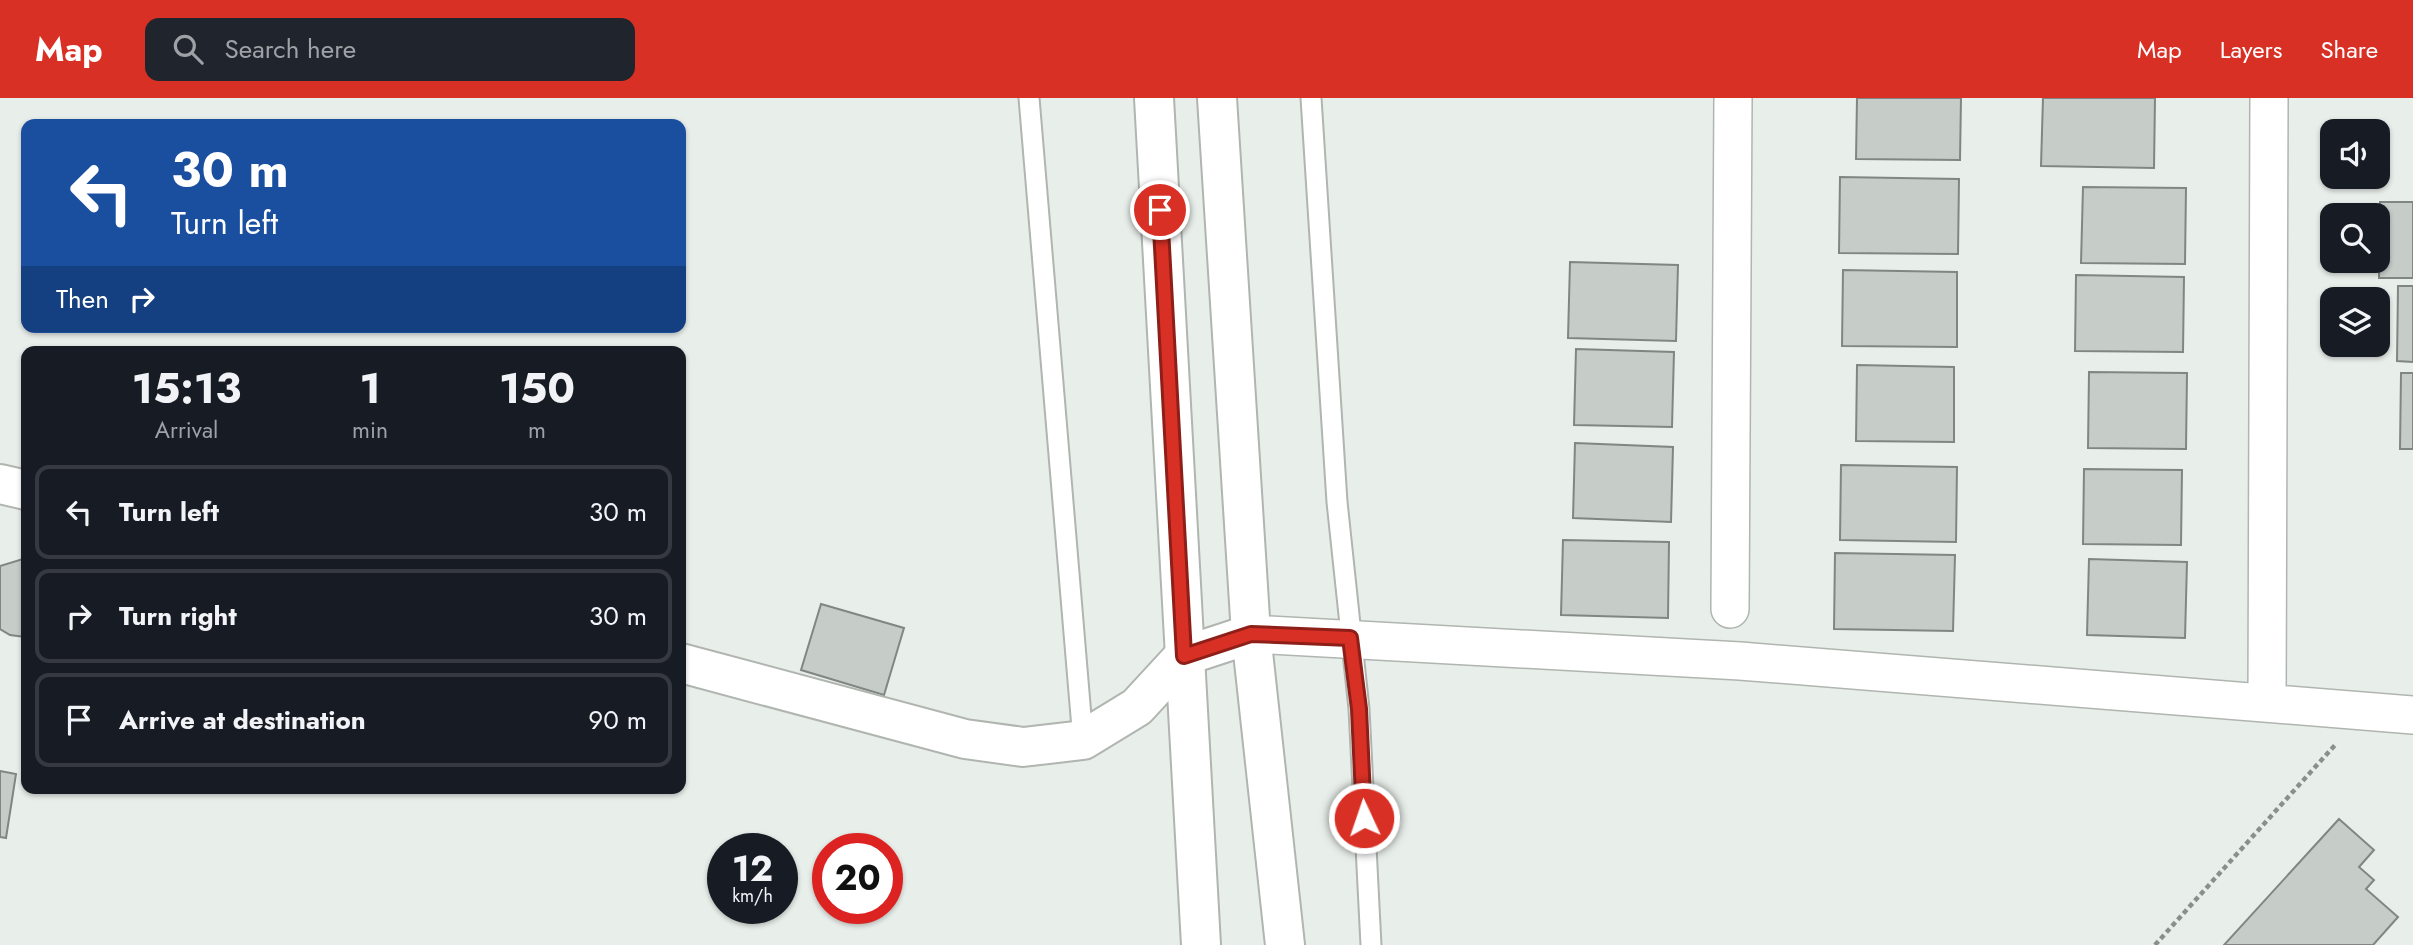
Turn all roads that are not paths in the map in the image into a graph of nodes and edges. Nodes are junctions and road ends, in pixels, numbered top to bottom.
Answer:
1 (1029, 98) edge
2 (1154, 98) edge
3 (1217, 98) edge
4 (1311, 98) edge
5 (1733, 98) edge
6 (2269, 98) edge
7 (0, 484) edge
8 (21, 490) edge
9 (1730, 609) dead end
10 (1251, 634) junction
11 (1350, 638) junction
12 (1184, 656) junction
13 (686, 664) edge
14 (2267, 703) junction
15 (2413, 715) edge
16 (1083, 740) junction
17 (1201, 945) edge
18 (1285, 945) edge
19 (1370, 945) edge

1 - 16 lane
2 - 12 main road
3 - 10 main road
4 - 11 lane
5 - 9 street
6 - 14 street
7 - 8 main road
10 - 11 street
10 - 12 main road
10 - 18 main road
11 - 14 street
11 - 19 lane
12 - 16 main road
12 - 17 main road
13 - 16 main road
14 - 15 street

